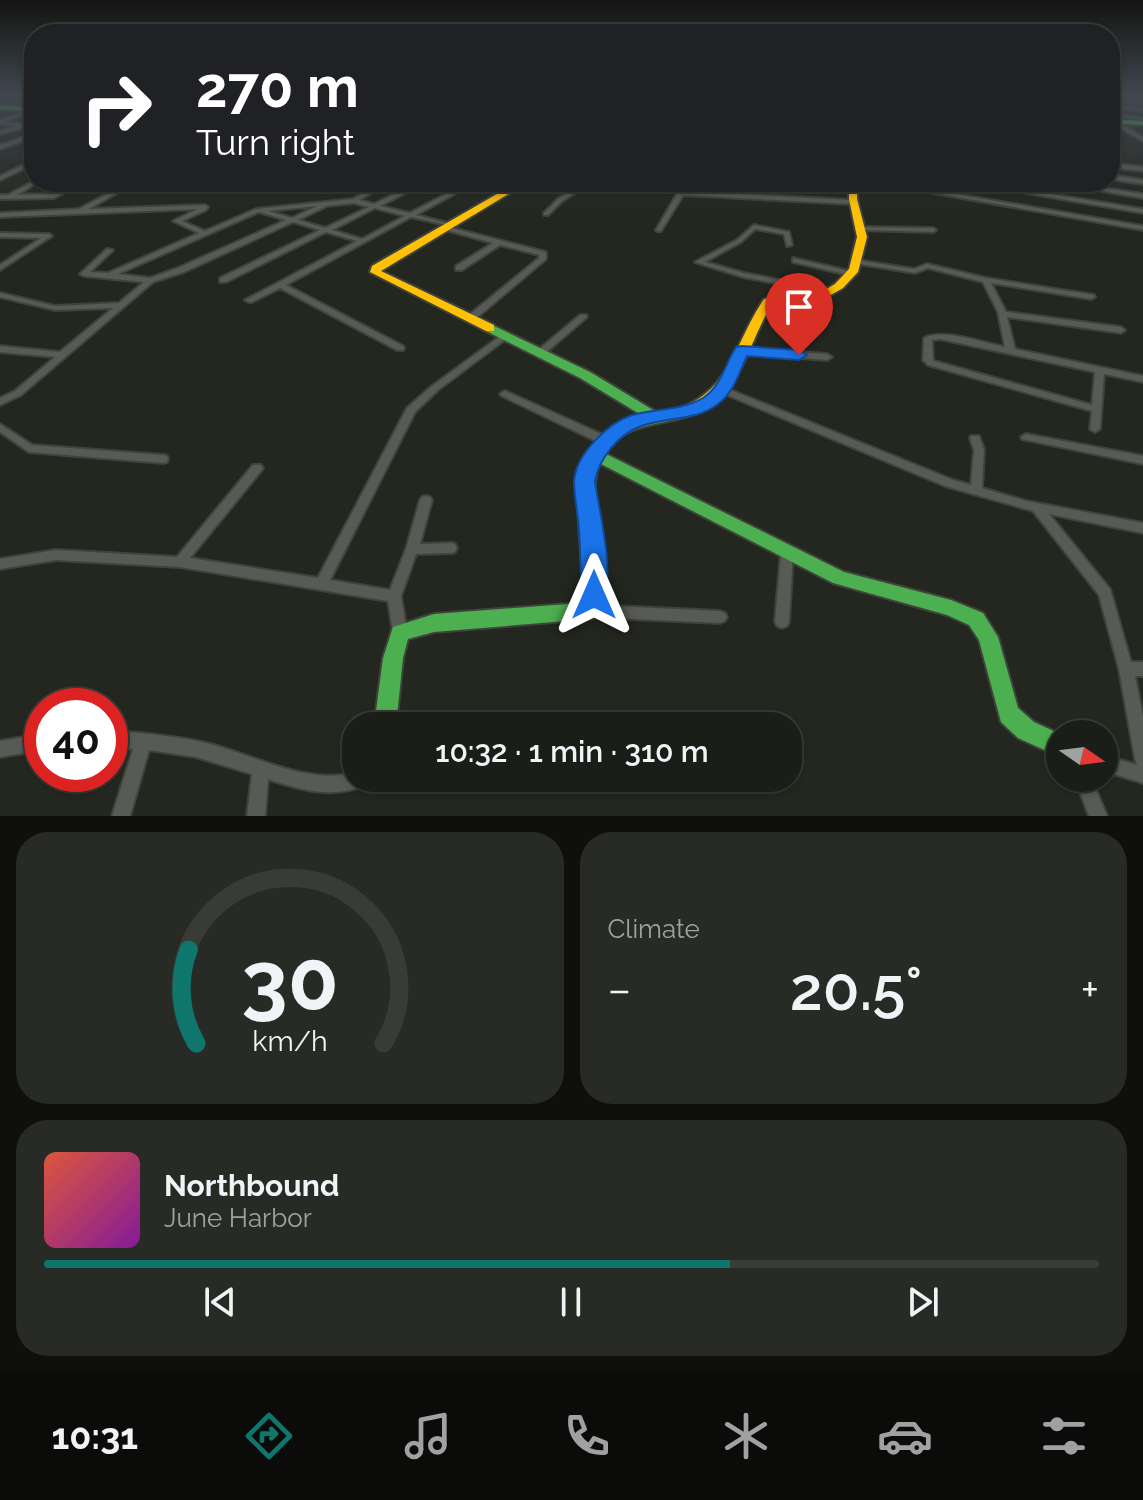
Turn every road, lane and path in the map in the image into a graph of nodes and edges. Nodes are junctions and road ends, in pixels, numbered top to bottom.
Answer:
1 (24, 138) edge
2 (1, 146) edge
3 (1120, 166) edge
4 (24, 167) edge
5 (1143, 169) edge
6 (0, 178) edge
7 (1120, 179) edge
8 (1143, 182) edge
9 (24, 187) edge
10 (62, 192) edge
11 (115, 192) edge
12 (370, 192) edge
13 (404, 192) edge
14 (454, 192) edge
15 (505, 192) edge
16 (573, 192) edge
17 (852, 192) edge
18 (934, 192) edge
19 (1022, 192) edge
20 (1028, 192) edge
21 (1117, 192) edge
22 (681, 193) joint
23 (1143, 196) edge
24 (4, 197) edge
25 (354, 201) junction
26 (852, 202) junction
27 (323, 206) junction
28 (375, 206) junction
29 (1023, 207) junction
30 (258, 210) junction
31 (80, 211) junction
32 (1143, 211) edge
33 (546, 214) dead end
34 (0, 215) edge
35 (410, 216) junction
36 (292, 220) junction
37 (446, 227) junction
38 (1143, 228) edge
39 (861, 229) junction
40 (327, 230) junction
41 (659, 230) dead end
42 (933, 230) dead end
43 (205, 233) junction
44 (0, 235) edge
45 (363, 241) junction
46 (500, 242) junction
47 (789, 245) dead end
48 (109, 250) dead end
49 (796, 260) dead end
50 (2, 266) edge
51 (459, 268) dead end
52 (856, 268) junction
53 (109, 275) junction
54 (150, 280) junction
55 (223, 280) dead end
56 (986, 280) junction
57 (280, 285) junction
58 (829, 292) junction
59 (0, 295) edge
60 (1091, 297) dead end
61 (249, 300) dead end
62 (118, 305) junction
63 (1002, 314) junction
64 (583, 317) dead end
65 (471, 318) junction
66 (1121, 330) dead end
67 (503, 337) junction
68 (400, 348) dead end
69 (0, 349) edge
70 (742, 351) junction
71 (1011, 352) junction
72 (540, 353) junction
73 (63, 355) junction
74 (827, 357) dead end
75 (1100, 370) junction
76 (1143, 379) edge
77 (723, 390) junction
78 (505, 394) dead end
79 (0, 402) edge
80 (1096, 409) junction
81 (654, 417) junction
82 (0, 427) edge
83 (1095, 429) dead end
84 (1026, 437) dead end
85 (975, 438) dead end
86 (606, 441) junction
87 (595, 455) junction
88 (163, 459) dead end
89 (1143, 460) edge
90 (257, 468) dead end
91 (976, 491) junction
92 (426, 500) dead end
93 (1037, 508) junction
94 (1143, 528) edge
95 (451, 548) dead end
96 (412, 549) junction
97 (787, 552) junction
98 (180, 562) junction
99 (0, 564) edge
100 (323, 582) junction
101 (394, 596) junction
102 (590, 611) junction
103 (720, 617) dead end
104 (782, 622) dead end
105 (400, 633) junction
106 (1126, 669) junction
107 (1143, 669) edge
108 (387, 712) edge
109 (1046, 739) edge
110 (128, 741) edge
111 (143, 742) junction
112 (24, 745) edge
113 (0, 749) edge
114 (1143, 759) edge
115 (1118, 767) edge
116 (261, 768) junction
117 (1143, 775) edge
118 (342, 784) edge
119 (1089, 792) edge
120 (121, 816) edge
121 (256, 816) edge
122 (1098, 816) edge

1 - 2 street
3 - 5 street
4 - 6 street
7 - 8 street
9 - 24 street
10 - 24 street
11 - 31 street
12 - 25 street
13 - 28 street
14 - 35 street
15 - 37 street
16 - 33 street
17 - 26 street
18 - 29 street
19 - 29 street
20 - 32 street
21 - 23 street
22 - 26 street
22 - 41 street
25 - 27 street
25 - 28 street
26 - 39 street
27 - 30 street
27 - 36 street
28 - 35 street
28 - 40 street
29 - 38 street
30 - 36 street
30 - 43 street
31 - 34 street
31 - 43 street
35 - 37 street
35 - 45 street
36 - 40 street
36 - 54 street
37 - 46 street
37 - 65 street
39 - 42 street
39 - 52 street
40 - 45 street
40 - 55 street
43 - 53 street
44 - 50 street
45 - 57 street
46 - 51 street
46 - 65 street
47 - 58 street
48 - 53 street
49 - 52 street
52 - 56 street
52 - 58 street
53 - 54 street
54 - 62 street
56 - 60 street
56 - 63 street
57 - 61 street
57 - 68 street
58 - 70 street
59 - 62 street
62 - 73 street
63 - 66 street
63 - 71 street
64 - 72 street
65 - 67 street
67 - 72 street
67 - 100 street
69 - 73 street
70 - 74 street
70 - 77 street
71 - 75 street
71 - 80 street
72 - 81 street
73 - 79 street
75 - 76 street
75 - 80 street
77 - 81 street
77 - 91 street
78 - 86 street
80 - 83 street
81 - 86 street
82 - 88 street
84 - 89 street
85 - 91 street
86 - 87 street
87 - 97 street
87 - 102 street
90 - 98 street
91 - 93 street
92 - 96 street
93 - 94 street
93 - 106 street
95 - 96 street
96 - 101 street
97 - 104 street
97 - 109 street
98 - 99 street
98 - 100 street
100 - 101 street
101 - 105 street
102 - 103 street
102 - 105 street
105 - 108 street
106 - 107 street
106 - 114 street
110 - 111 street
111 - 116 street
111 - 120 street
112 - 113 street
115 - 117 street
116 - 118 street
116 - 121 street
119 - 122 street

